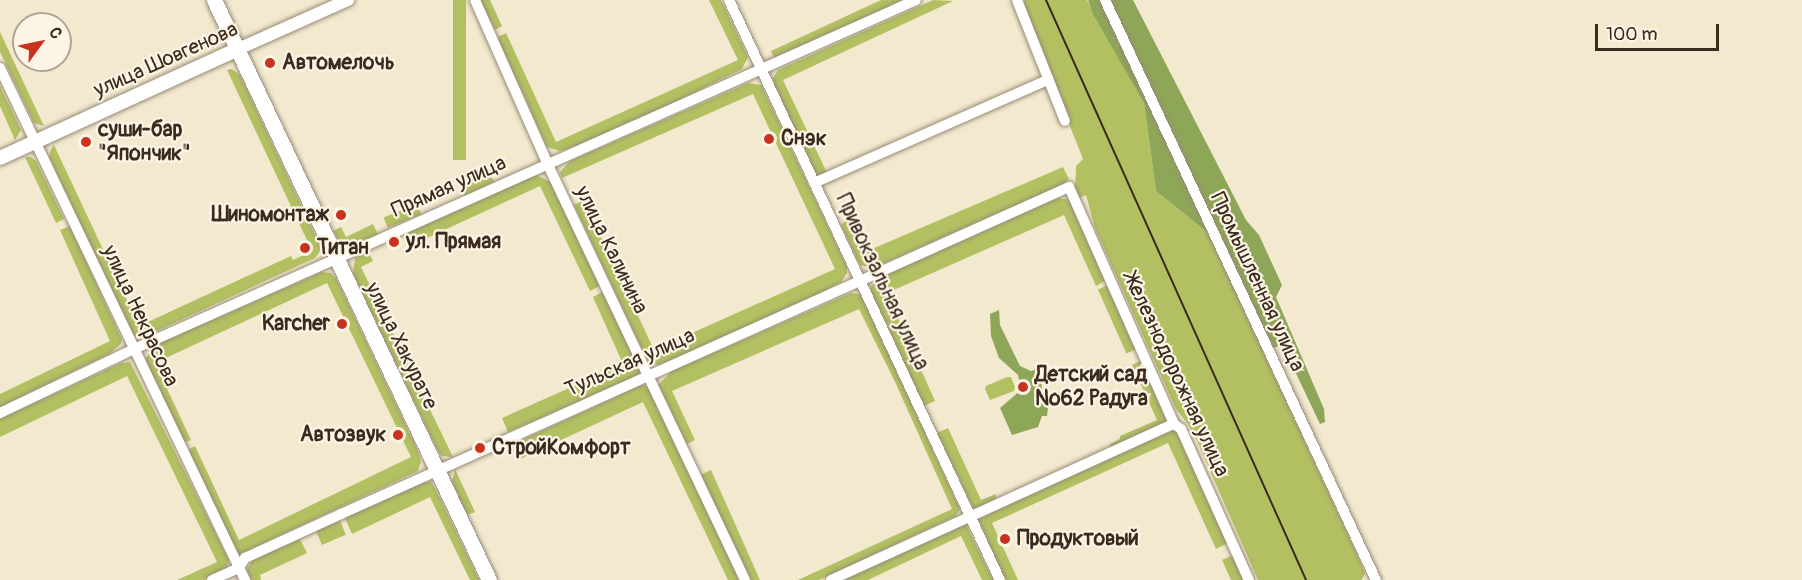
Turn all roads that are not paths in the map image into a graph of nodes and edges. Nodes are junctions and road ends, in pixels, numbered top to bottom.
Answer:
1 (214, 0) edge
2 (348, 0) edge
3 (475, 0) edge
4 (729, 0) edge
5 (916, 0) edge
6 (1017, 0) edge
7 (1105, 0) edge
8 (237, 50) junction
9 (0, 68) edge
10 (761, 68) junction
11 (1048, 80) junction
12 (1065, 121) dead end
13 (35, 141) junction
14 (0, 158) edge
15 (549, 165) junction
16 (814, 183) junction
17 (1069, 187) joint
18 (336, 259) junction
19 (860, 282) junction
20 (134, 349) junction
21 (649, 375) junction
22 (0, 413) edge
23 (1174, 424) junction
24 (437, 471) junction
25 (969, 516) junction
26 (239, 568) junction
27 (212, 580) edge
28 (245, 580) edge
29 (489, 580) edge
30 (746, 580) edge
31 (831, 580) edge
32 (1000, 580) edge
33 (1249, 580) edge
34 (1376, 580) edge

1 - 8 main road, улица Хакурате
2 - 8 street, улица Шовгенова
3 - 15 street, улица Калинина
4 - 10 street, Привокзальная улица
5 - 10 street, Прямая улица
6 - 11 street
7 - 34 street, Промышленная улица
8 - 13 main road, улица Шовгенова
8 - 18 main road, улица Хакурате
9 - 13 street, улица Некрасова
10 - 15 street, Прямая улица
10 - 16 street, Привокзальная улица
11 - 12 street
11 - 16 street
13 - 14 main road, улица Шовгенова
13 - 20 street, улица Некрасова
15 - 18 street, Прямая улица
15 - 21 street, улица Калинина
16 - 19 street, Привокзальная улица
17 - 19 street, Тульская улица
17 - 23 street, Железнодорожная улица
18 - 20 street, Прямая улица
18 - 24 main road, улица Хакурате
19 - 21 street, Тульская улица
19 - 25 street, Привокзальная улица
20 - 22 street, Прямая улица
20 - 26 street, улица Некрасова
21 - 24 street, Тульская улица
21 - 30 street, улица Калинина
23 - 25 street
23 - 33 street, Железнодорожная улица
24 - 26 street, Тульская улица
24 - 29 main road, улица Хакурате
25 - 31 street
25 - 32 street, Привокзальная улица
26 - 27 street, Тульская улица
26 - 28 street, улица Некрасова

